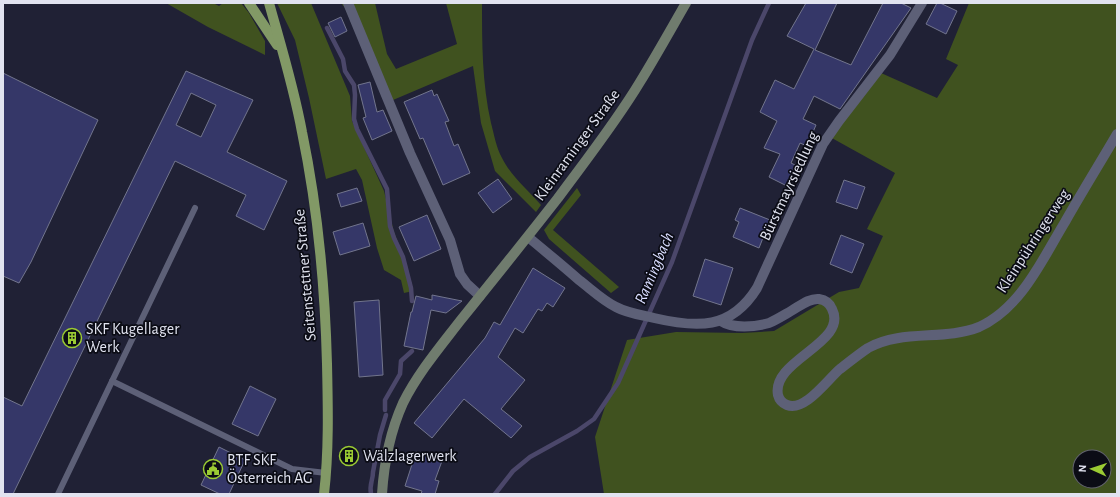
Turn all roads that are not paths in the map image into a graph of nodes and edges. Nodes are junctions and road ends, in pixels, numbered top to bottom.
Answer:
1 (249, 3) edge
2 (269, 3) edge
3 (348, 3) edge
4 (686, 3) edge
5 (922, 3) edge
6 (284, 55) junction
7 (1117, 134) edge
8 (195, 208) dead end
9 (528, 236) junction
10 (480, 296) junction
11 (721, 321) junction
12 (112, 381) junction
13 (326, 473) junction
14 (58, 494) edge
15 (324, 494) edge
16 (382, 494) edge

1 - 6 main road, Seitenstettner Straße
2 - 6 main road, Seitenstettner Straße
3 - 10 street
4 - 9 main road, Kleinraminger Straße
5 - 11 street, Bürstmayrsiedlung
6 - 13 main road, Seitenstettner Straße
7 - 11 street, Kleinpühringerweg
8 - 12 lane
9 - 10 main road, Kleinraminger Straße
9 - 11 street, Bürstmayrsiedlung
10 - 16 main road, Kleinraminger Straße
12 - 13 lane
12 - 14 lane
13 - 15 main road, Seitenstettner Straße

